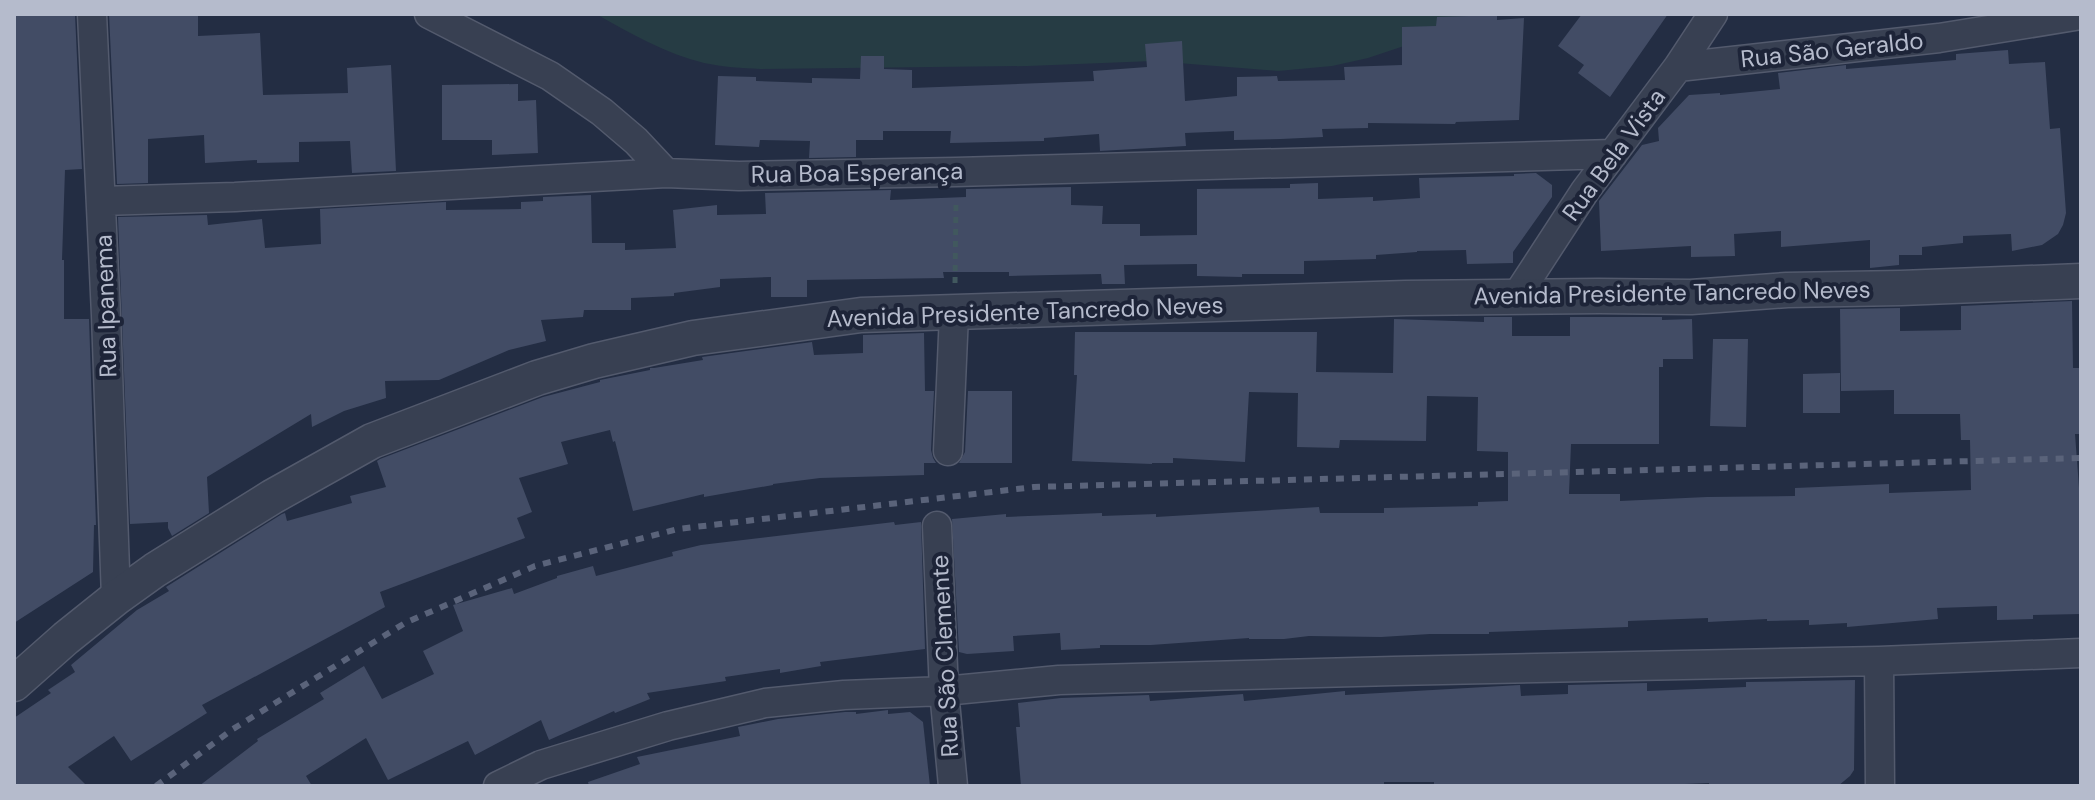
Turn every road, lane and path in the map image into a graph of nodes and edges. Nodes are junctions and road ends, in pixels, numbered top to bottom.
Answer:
1 (92, 14) edge
2 (429, 14) edge
3 (1713, 14) edge
4 (2080, 22) edge
5 (1678, 67) junction
6 (1613, 154) junction
7 (956, 172) junction
8 (666, 173) junction
9 (101, 201) junction
10 (2081, 281) edge
11 (1516, 297) junction
12 (954, 314) junction
13 (948, 451) dead end
14 (937, 526) dead end
15 (116, 598) junction
16 (2081, 653) edge
17 (1879, 661) junction
18 (14, 684) edge
19 (944, 691) junction
20 (498, 786) edge
21 (953, 786) edge
22 (1880, 786) edge

1 - 9 street, Rua Ipanema
2 - 8 street
3 - 5 street, Rua Bela Vista
4 - 5 street, Rua São Geraldo
5 - 6 street, Rua Bela Vista
6 - 7 street, Rua Boa Esperança
6 - 11 street, Rua Bela Vista
7 - 8 street, Rua Boa Esperança
7 - 12 path
8 - 9 street, Rua Boa Esperança
9 - 15 street, Rua Ipanema
10 - 11 street, Avenida Presidente Tancredo Neves
11 - 12 street, Avenida Presidente Tancredo Neves
12 - 13 street
12 - 15 street, Avenida Presidente Tancredo Neves
14 - 19 street, Rua São Clemente
15 - 18 street, Avenida Presidente Tancredo Neves
16 - 17 street
17 - 19 street
17 - 22 street
19 - 20 street
19 - 21 street, Rua São Clemente

